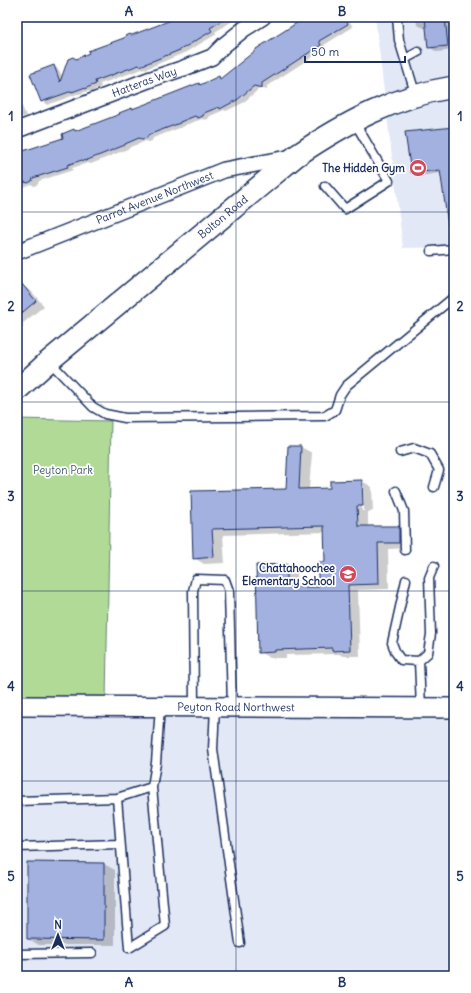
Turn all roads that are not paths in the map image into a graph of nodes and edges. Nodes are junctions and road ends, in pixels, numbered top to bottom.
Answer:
1 (262, 17) edge
2 (397, 17) edge
3 (418, 52) dead end
4 (405, 59) junction
5 (454, 87) edge
6 (416, 96) junction
7 (353, 121) junction
8 (17, 130) edge
9 (296, 156) junction
10 (325, 186) dead end
11 (454, 249) edge
12 (431, 251) dead end
13 (17, 252) edge
14 (454, 297) edge
15 (49, 361) junction
16 (17, 390) edge
17 (400, 452) dead end
18 (434, 487) dead end
19 (396, 491) dead end
20 (406, 550) dead end
21 (434, 566) dead end
22 (406, 580) dead end
23 (419, 661) junction
24 (17, 706) edge
25 (160, 707) junction
26 (194, 707) junction
27 (224, 707) junction
28 (421, 708) junction
29 (454, 708) edge
30 (152, 787) junction
31 (117, 798) junction
32 (17, 801) edge
33 (120, 844) junction
34 (17, 847) edge
35 (240, 943) dead end
36 (92, 953) dead end
37 (17, 954) edge

1 - 8 street, Hatteras Way
2 - 4 lane
3 - 4 lane
4 - 6 lane
5 - 6 main road, Bolton Road
6 - 7 main road, Bolton Road
7 - 9 main road, Bolton Road
7 - 10 lane
9 - 13 street, Parrot Avenue Northwest
9 - 15 main road, Bolton Road
11 - 12 lane
14 - 15 lane
15 - 16 main road, Bolton Road
17 - 18 lane
19 - 20 lane
21 - 23 lane
22 - 23 lane
23 - 28 lane
24 - 25 street, Peyton Road Northwest
25 - 26 street, Peyton Road Northwest
25 - 30 lane
26 - 27 street, Peyton Road Northwest
26 - 27 lane
27 - 28 street, Peyton Road Northwest
27 - 35 lane
28 - 29 street, Peyton Road Northwest
30 - 31 lane
30 - 33 lane
31 - 32 lane
31 - 33 lane
33 - 34 lane
36 - 37 lane

